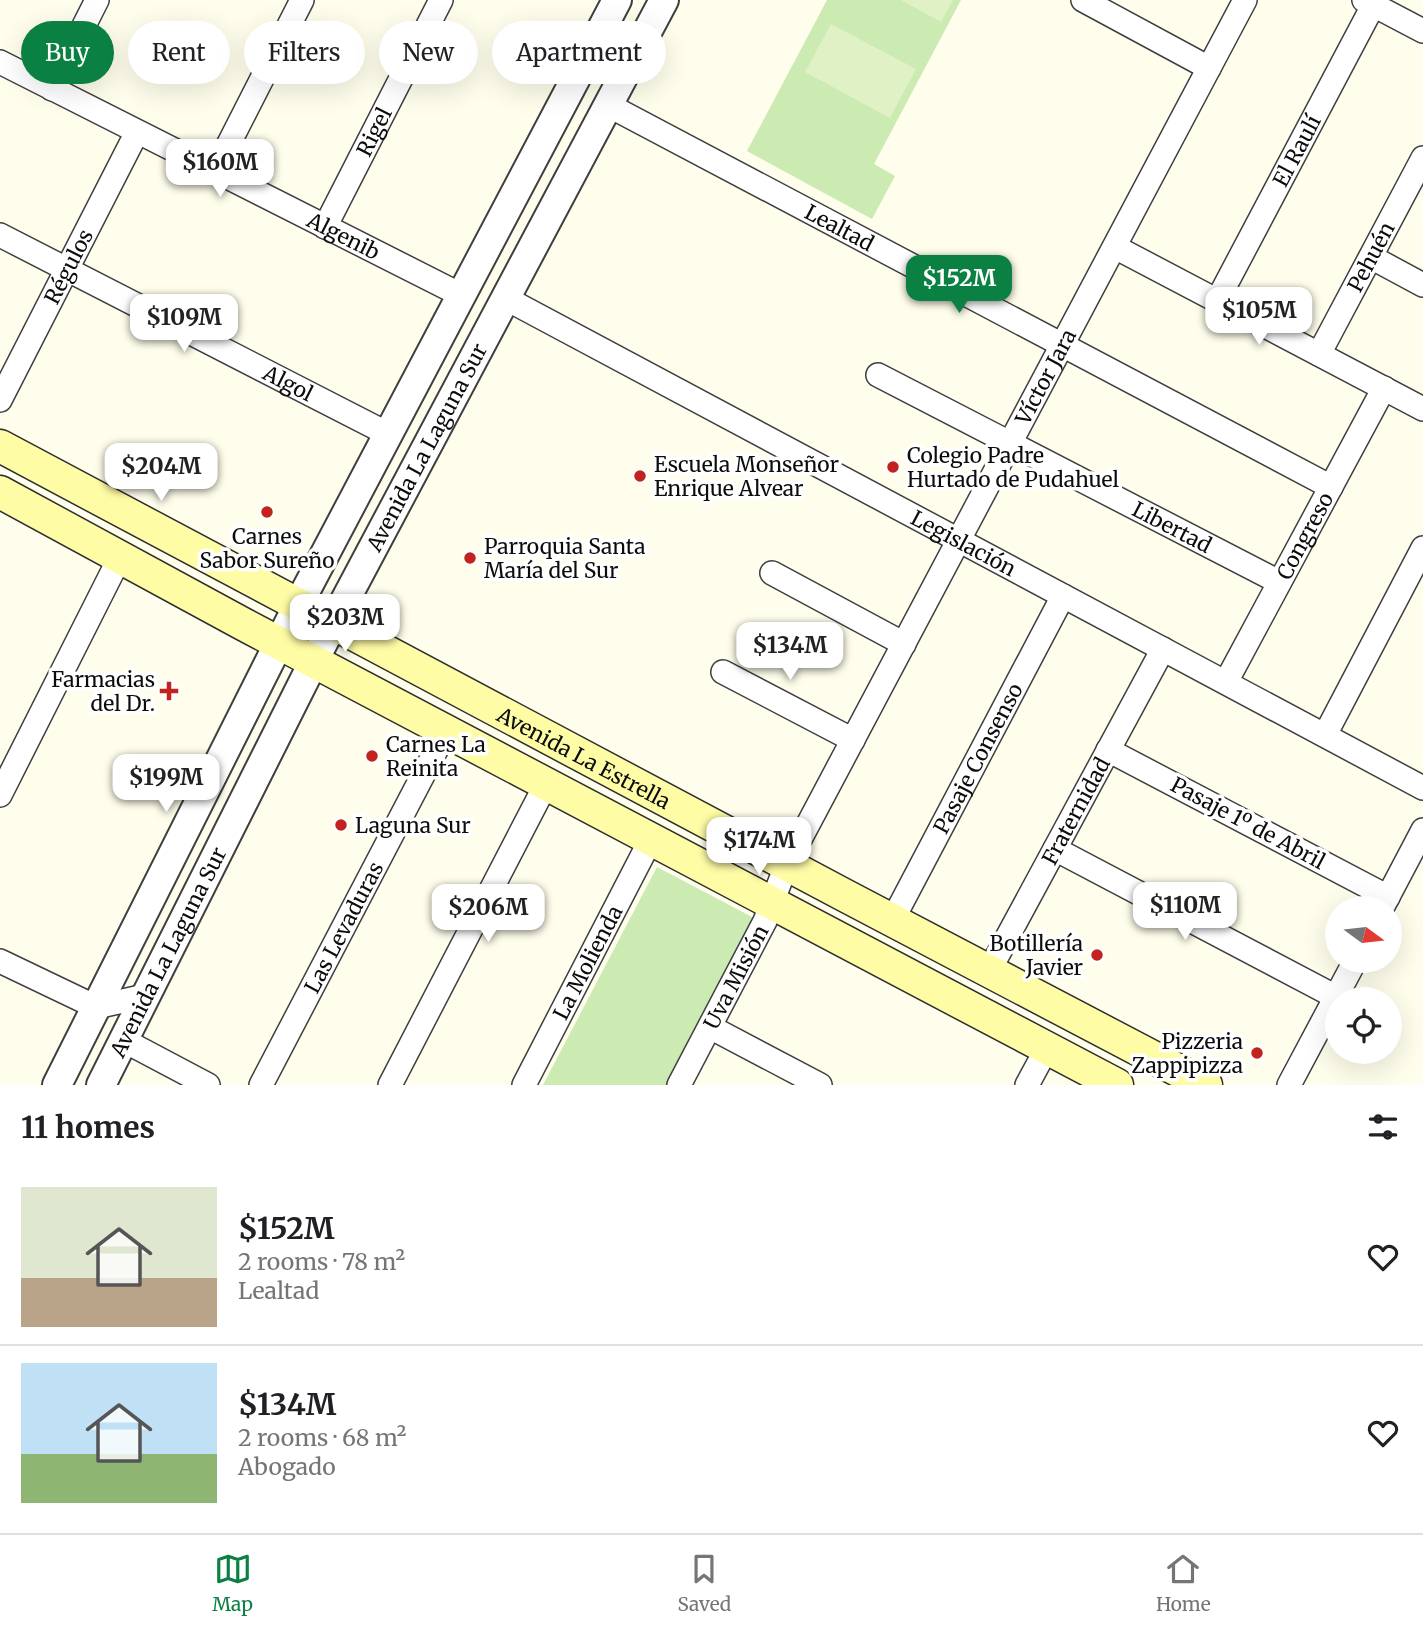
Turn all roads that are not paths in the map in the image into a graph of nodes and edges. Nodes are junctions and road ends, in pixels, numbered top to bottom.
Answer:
1 (97, 0) edge
2 (302, 0) edge
3 (441, 0) edge
4 (617, 0) edge
5 (664, 0) edge
6 (1083, 0) edge
7 (1245, 0) edge
8 (1371, 2) edge
9 (1423, 31) edge
10 (0, 62) edge
11 (1209, 68) junction
12 (52, 89) junction
13 (608, 105) junction
14 (137, 132) junction
15 (1423, 158) edge
16 (215, 171) junction
17 (325, 227) junction
18 (0, 235) edge
19 (1115, 247) junction
20 (1371, 257) junction
21 (67, 270) junction
22 (1423, 285) edge
23 (461, 295) junction
24 (505, 299) junction
25 (1217, 301) junction
26 (1063, 345) junction
27 (1319, 354) junction
28 (878, 374) dead end
29 (1384, 388) junction
30 (0, 400) edge
31 (1423, 409) edge
32 (388, 434) junction
33 (1011, 443) junction
34 (0, 446) edge
35 (1331, 486) junction
36 (0, 492) edge
37 (959, 540) junction
38 (1423, 548) edge
39 (120, 557) junction
40 (772, 573) dead end
41 (1279, 582) junction
42 (1063, 596) junction
43 (298, 607) junction
44 (332, 625) junction
45 (280, 643) junction
46 (904, 644) junction
47 (1163, 649) junction
48 (314, 661) junction
49 (723, 672) dead end
50 (1226, 682) junction
51 (446, 731) junction
52 (1325, 736) junction
53 (853, 740) junction
54 (1108, 750) junction
55 (546, 784) junction
56 (1423, 788) edge
57 (0, 795) edge
58 (1423, 830) edge
59 (651, 839) junction
60 (1055, 849) junction
61 (1416, 859) edge
62 (786, 866) junction
63 (1374, 896) edge
64 (1389, 896) edge
65 (772, 903) junction
66 (892, 921) junction
67 (0, 961) edge
68 (989, 971) junction
69 (1325, 991) edge
70 (145, 996) junction
71 (96, 1007) junction
72 (1325, 1018) edge
73 (710, 1027) junction
74 (123, 1040) junction
75 (1047, 1048) junction
76 (57, 1085) edge
77 (101, 1085) edge
78 (208, 1085) edge
79 (261, 1085) edge
80 (390, 1085) edge
81 (524, 1085) edge
82 (679, 1085) edge
83 (820, 1085) edge
84 (1027, 1085) edge
85 (1117, 1085) edge
86 (1206, 1085) edge
87 (1289, 1085) edge

1 - 12 street
2 - 16 street
3 - 17 street, Rigel
4 - 23 street, Avenida La Laguna Sur
5 - 13 street, Avenida La Laguna Sur
6 - 11 street
7 - 11 street, Víctor Jara
8 - 9 street
8 - 25 street, El Raulí
10 - 12 street, Algenib
11 - 19 street, Víctor Jara
12 - 14 street, Algenib
13 - 24 street, Avenida La Laguna Sur
13 - 26 street, Lealtad
14 - 16 street, Algenib
14 - 21 street, Régulos
15 - 20 street, Pehuén
16 - 17 street, Algenib
17 - 23 street, Algenib
18 - 21 street, Algol
19 - 25 street
19 - 26 street, Víctor Jara
20 - 22 street
20 - 27 street, Pehuén
21 - 30 street, Régulos
21 - 32 street, Algol
23 - 32 street, Avenida La Laguna Sur
24 - 37 street, Legislación
24 - 44 street, Avenida La Laguna Sur
25 - 27 street
26 - 33 street, Víctor Jara
26 - 35 street, Lealtad
27 - 29 street
28 - 33 street, Libertad
29 - 31 street
29 - 35 street, Congreso
32 - 43 street, Avenida La Laguna Sur
33 - 37 street, Víctor Jara
33 - 41 street, Libertad
34 - 43 main road, Avenida La Estrella
35 - 41 street, Congreso
36 - 39 main road, Avenida La Estrella
37 - 42 street, Legislación
37 - 46 street, Víctor Jara
38 - 52 street
39 - 45 main road, Avenida La Estrella
39 - 57 street
40 - 46 street
41 - 50 street, Congreso
42 - 47 street, Legislación
42 - 66 street, Pasaje Consenso
43 - 44 main road, Avenida La Estrella
43 - 45 street, Avenida La Laguna Sur
44 - 48 street, Avenida La Laguna Sur
44 - 62 main road, Avenida La Estrella
45 - 48 main road, Avenida La Estrella
45 - 71 street, Avenida La Laguna Sur
46 - 53 street, Víctor Jara
47 - 50 street, Legislación
47 - 54 street, Fraternidad
48 - 51 main road, Avenida La Estrella
48 - 70 street, Avenida La Laguna Sur
49 - 53 street
50 - 52 street, Legislación
51 - 55 main road, Avenida La Estrella
51 - 79 street, Las Levaduras
52 - 56 street, Legislación
53 - 62 street, Víctor Jara
54 - 60 street, Fraternidad
54 - 63 street, Pasaje 1º de Abril
55 - 59 main road, Avenida La Estrella
55 - 80 street
58 - 61 street
59 - 65 main road, Avenida La Estrella
59 - 81 street, La Molienda
60 - 68 street, Fraternidad
60 - 69 street
61 - 64 street
62 - 65 street, Uva Misión
62 - 66 main road, Avenida La Estrella
65 - 73 street, Uva Misión
65 - 75 main road, Avenida La Estrella
66 - 68 main road, Avenida La Estrella
67 - 71 street
68 - 86 main road, Avenida La Estrella
70 - 71 street
70 - 74 street, Avenida La Laguna Sur
71 - 76 street, Avenida La Laguna Sur
72 - 87 street
73 - 82 street, Uva Misión
73 - 83 street
74 - 77 street, Avenida La Laguna Sur
74 - 78 street
75 - 84 street
75 - 85 main road, Avenida La Estrella

